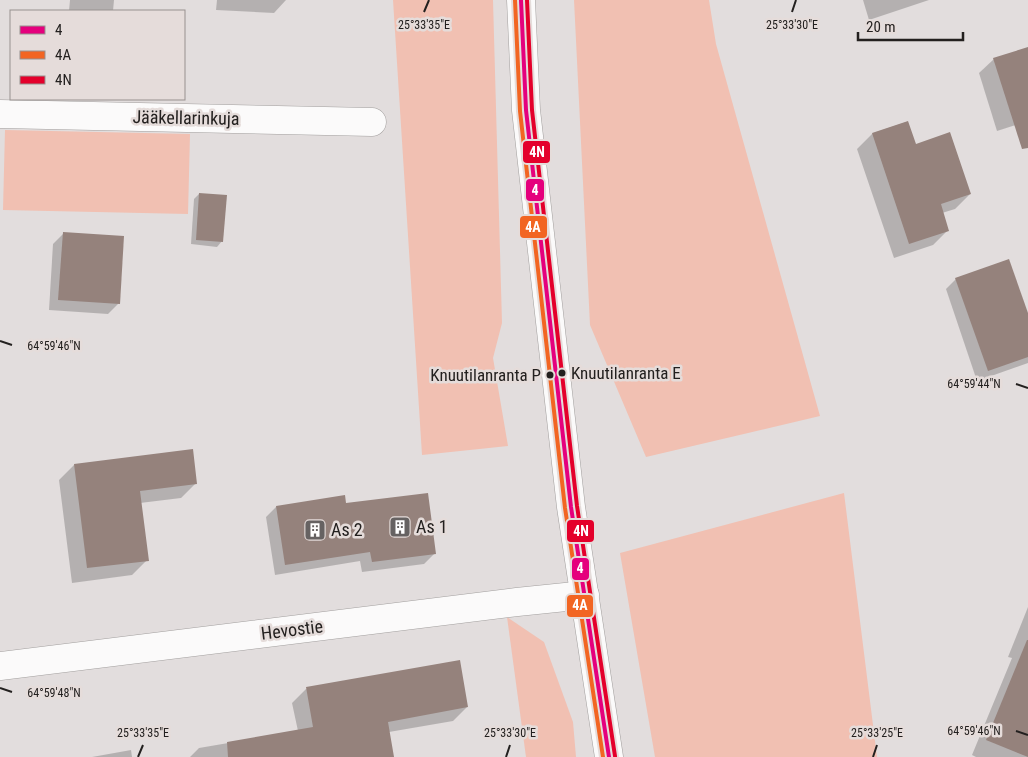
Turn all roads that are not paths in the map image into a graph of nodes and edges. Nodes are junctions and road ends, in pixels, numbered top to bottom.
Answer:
1 (521, 0) edge
2 (0, 114) edge
3 (372, 122) dead end
4 (585, 595) junction
5 (0, 666) edge
6 (609, 757) edge

1 - 4 street
2 - 3 street, Jääkellarinkuja
4 - 5 street, Hevostie
4 - 6 street

